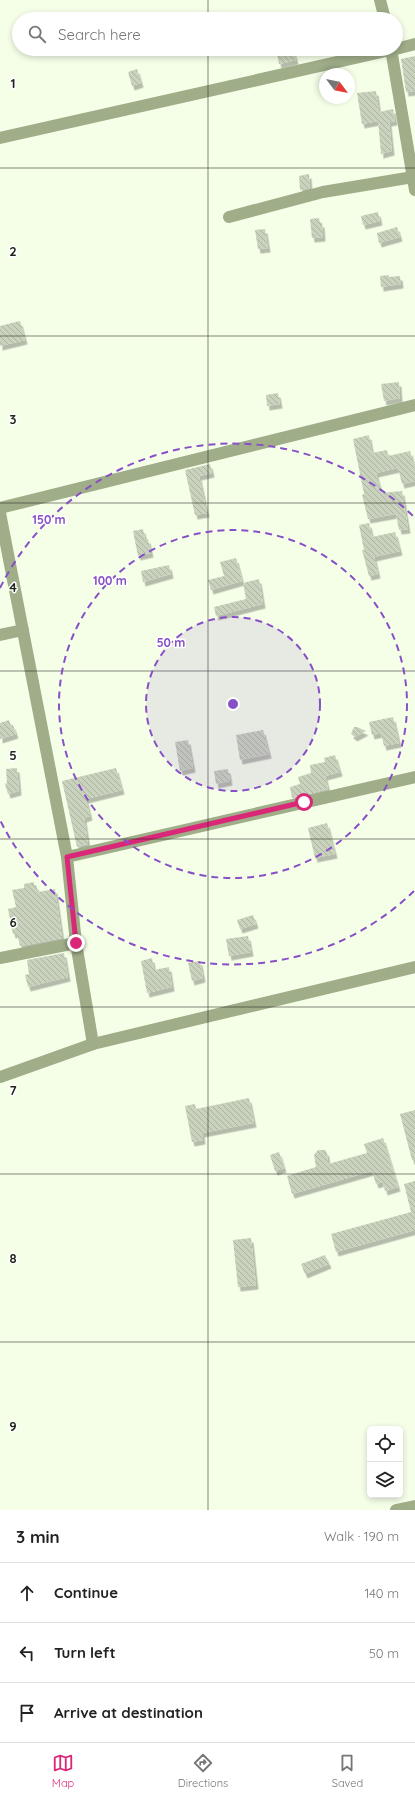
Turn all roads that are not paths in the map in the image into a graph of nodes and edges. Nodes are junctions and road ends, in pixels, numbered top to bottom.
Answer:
1 (380, 0) edge
2 (383, 12) edge
3 (415, 44) edge
4 (403, 47) edge
5 (363, 56) edge
6 (395, 56) edge
7 (0, 138) edge
8 (413, 177) junction
9 (415, 190) edge
10 (229, 217) dead end
11 (415, 406) edge
12 (0, 508) edge
13 (0, 513) edge
14 (23, 630) junction
15 (0, 635) edge
16 (415, 777) edge
17 (67, 857) junction
18 (76, 943) junction
19 (0, 958) edge
20 (415, 967) edge
21 (93, 1044) junction
22 (0, 1077) edge
23 (415, 1506) edge
24 (396, 1510) edge

1 - 2 street
3 - 4 street
5 - 7 street
6 - 8 street
8 - 9 street
8 - 10 street
11 - 12 street
13 - 14 street
14 - 15 street
14 - 17 street
16 - 17 street
17 - 18 street
18 - 19 street
18 - 21 street
20 - 21 street
21 - 22 street
23 - 24 street

